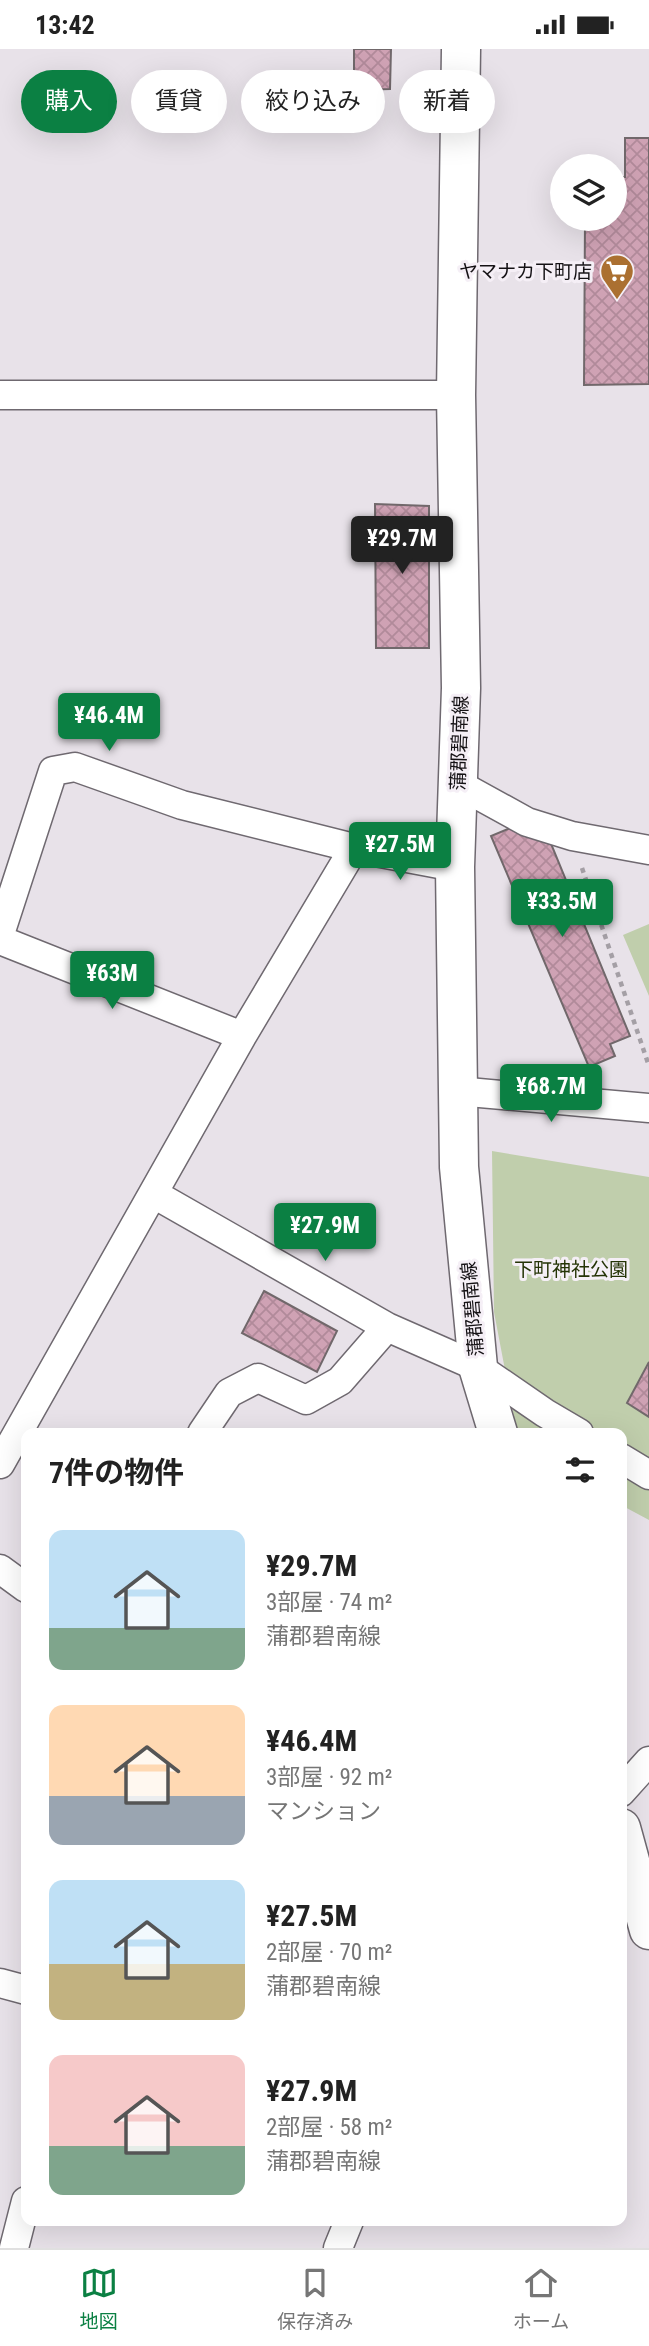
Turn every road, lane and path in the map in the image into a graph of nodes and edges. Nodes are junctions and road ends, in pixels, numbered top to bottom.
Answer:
1 (461, 49) edge
2 (0, 395) edge
3 (456, 395) junction
4 (458, 784) junction
5 (572, 836) junction
6 (354, 848) junction
7 (649, 850) edge
8 (455, 866) junction
9 (0, 935) edge
10 (0, 940) edge
11 (242, 1036) junction
12 (649, 1066) edge
13 (457, 1091) junction
14 (649, 1108) edge
15 (154, 1194) junction
16 (387, 1327) junction
17 (478, 1367) junction
18 (205, 1428) edge
19 (496, 1428) edge
20 (570, 1428) edge
21 (627, 1462) edge
22 (0, 1464) edge
23 (649, 1475) edge
24 (0, 1569) edge
25 (21, 1584) edge
26 (649, 1761) edge
27 (627, 1785) edge
28 (627, 1850) edge
29 (649, 1930) edge
30 (0, 1983) edge
31 (21, 1989) edge
32 (21, 2221) edge
33 (347, 2226) edge
34 (14, 2248) edge
35 (338, 2248) edge

1 - 3 main road, 蒲郡碧南線
2 - 3 street
3 - 4 main road, 蒲郡碧南線
4 - 5 street
4 - 8 main road, 蒲郡碧南線
5 - 7 street
5 - 12 path
6 - 8 street
6 - 9 street
6 - 11 street
8 - 13 main road, 蒲郡碧南線
10 - 11 street
11 - 15 street
13 - 14 street
13 - 17 main road, 蒲郡碧南線
15 - 16 street
15 - 22 street
16 - 17 street
16 - 18 street
17 - 19 main road, 蒲郡碧南線
17 - 20 street
21 - 23 street
24 - 25 street
26 - 27 street
28 - 29 main road
30 - 31 street
32 - 34 street
33 - 35 street

